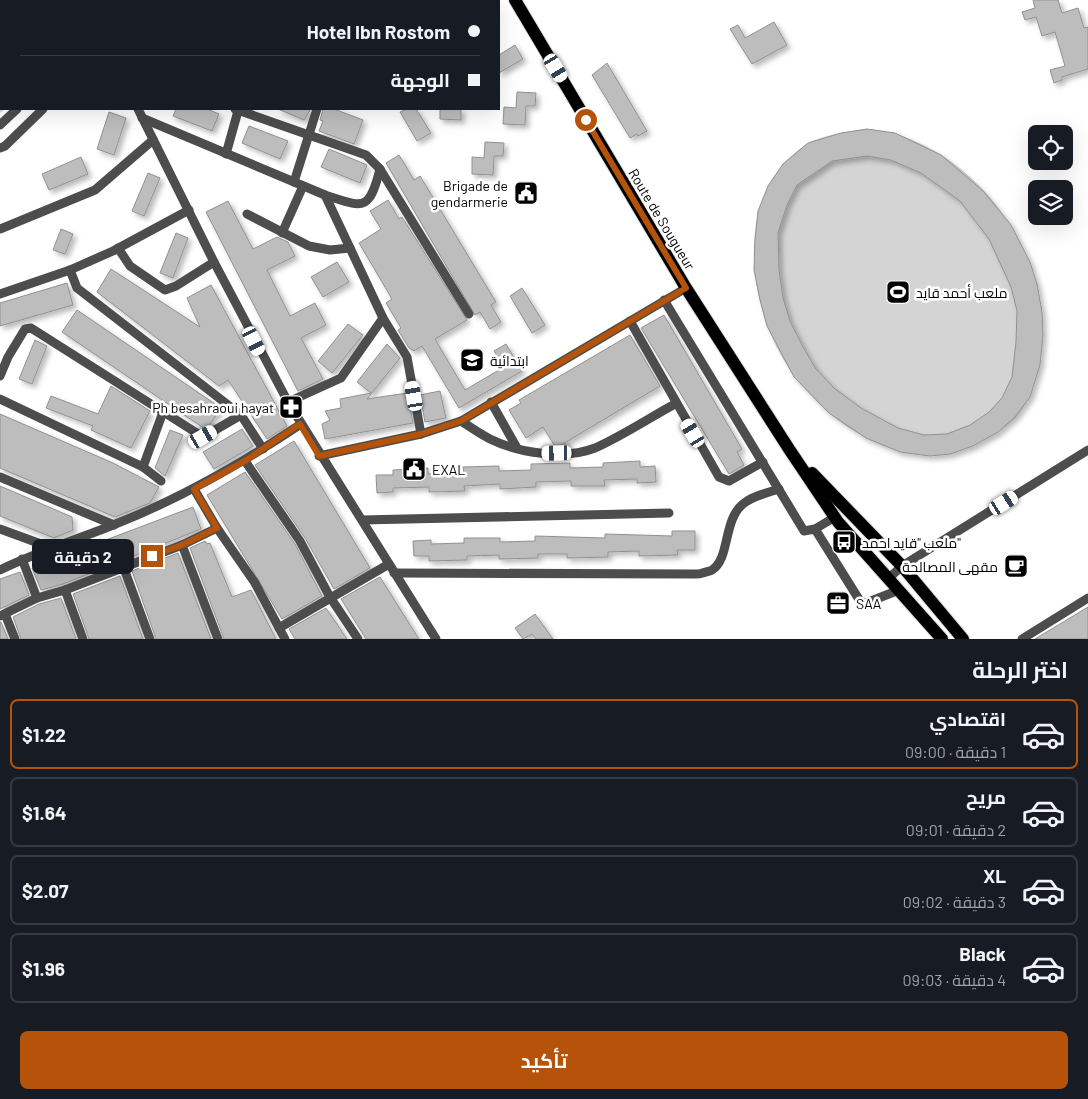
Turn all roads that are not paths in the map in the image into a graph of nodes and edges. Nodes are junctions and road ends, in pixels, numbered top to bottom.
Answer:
1 (515, 0) edge
2 (16, 110) edge
3 (42, 110) edge
4 (138, 110) edge
5 (236, 110) edge
6 (317, 110) edge
7 (142, 118) junction
8 (0, 125) edge
9 (308, 136) junction
10 (153, 140) junction
11 (0, 148) edge
12 (226, 154) junction
13 (380, 169) junction
14 (298, 184) junction
15 (325, 195) junction
16 (189, 210) junction
17 (247, 214) dead end
18 (0, 229) edge
19 (282, 233) junction
20 (118, 248) junction
21 (350, 248) junction
22 (214, 262) junction
23 (70, 270) junction
24 (686, 288) junction
25 (0, 294) edge
26 (664, 300) junction
27 (469, 314) dead end
28 (384, 318) junction
29 (630, 322) junction
30 (4, 355) edge
31 (0, 376) edge
32 (0, 399) edge
33 (288, 402) junction
34 (491, 402) junction
35 (675, 404) junction
36 (164, 412) junction
37 (241, 415) junction
38 (461, 421) junction
39 (300, 424) junction
40 (421, 434) junction
41 (517, 448) junction
42 (263, 449) junction
43 (789, 449) junction
44 (1088, 450) edge
45 (319, 456) junction
46 (245, 461) junction
47 (764, 462) junction
48 (143, 467) junction
49 (0, 477) edge
50 (161, 481) dead end
51 (194, 489) junction
52 (779, 489) junction
53 (669, 513) dead end
54 (835, 517) junction
55 (362, 520) junction
56 (114, 525) junction
57 (0, 528) edge
58 (217, 528) junction
59 (815, 528) junction
60 (182, 545) junction
61 (52, 548) junction
62 (22, 559) junction
63 (389, 564) junction
64 (123, 566) junction
65 (902, 566) junction
66 (0, 570) edge
67 (394, 573) junction
68 (889, 578) junction
69 (65, 590) junction
70 (899, 590) junction
71 (330, 597) junction
72 (37, 598) junction
73 (1088, 598) edge
74 (3, 615) edge
75 (279, 628) junction
76 (15, 639) edge
77 (83, 639) edge
78 (150, 639) edge
79 (218, 639) edge
80 (285, 639) edge
81 (358, 639) edge
82 (436, 639) edge
83 (942, 639) edge
84 (963, 639) edge
85 (1022, 639) edge

1 - 24 main road, Route de Sougueur
2 - 8 street
3 - 11 street
4 - 7 street
5 - 9 street
5 - 12 street
6 - 9 street
7 - 10 street
7 - 12 street
9 - 13 street
9 - 14 street
10 - 16 street
10 - 18 street
12 - 14 street
13 - 15 street
13 - 27 street
14 - 15 street
14 - 19 street
15 - 21 street
16 - 20 street
16 - 22 street
17 - 19 street
19 - 21 street
20 - 22 street
20 - 23 street
21 - 28 street
22 - 33 street
23 - 25 street
23 - 37 street
24 - 26 street
24 - 43 main road, Route de Sougueur
26 - 29 street
26 - 47 street
28 - 33 street
28 - 40 street
29 - 34 street
29 - 35 street
30 - 31 street
30 - 36 street
32 - 48 street
33 - 39 street
34 - 38 street
34 - 41 street
35 - 41 street
35 - 47 street
36 - 37 street
36 - 48 street
37 - 42 street
38 - 40 street
38 - 41 street
39 - 42 street
39 - 45 street
40 - 45 street
42 - 46 street
43 - 54 main road
43 - 65 main road
44 - 65 street
45 - 55 street
46 - 51 street
46 - 71 street
47 - 52 street
48 - 50 street
49 - 56 street
51 - 56 street
51 - 58 street
52 - 59 street
52 - 67 street
53 - 55 street
54 - 59 street
54 - 68 main road
55 - 63 street
56 - 61 street
57 - 61 street
58 - 60 street
58 - 75 street
59 - 70 street
60 - 64 street
60 - 79 street
61 - 62 street
62 - 66 street
62 - 72 street
63 - 67 street
63 - 71 street
64 - 69 street
64 - 78 street
65 - 68 street
65 - 84 main road
67 - 82 street
68 - 70 main road
69 - 72 street
69 - 77 street
70 - 83 main road
71 - 75 street
71 - 81 street
72 - 74 street
73 - 85 street
74 - 76 street
75 - 80 street

